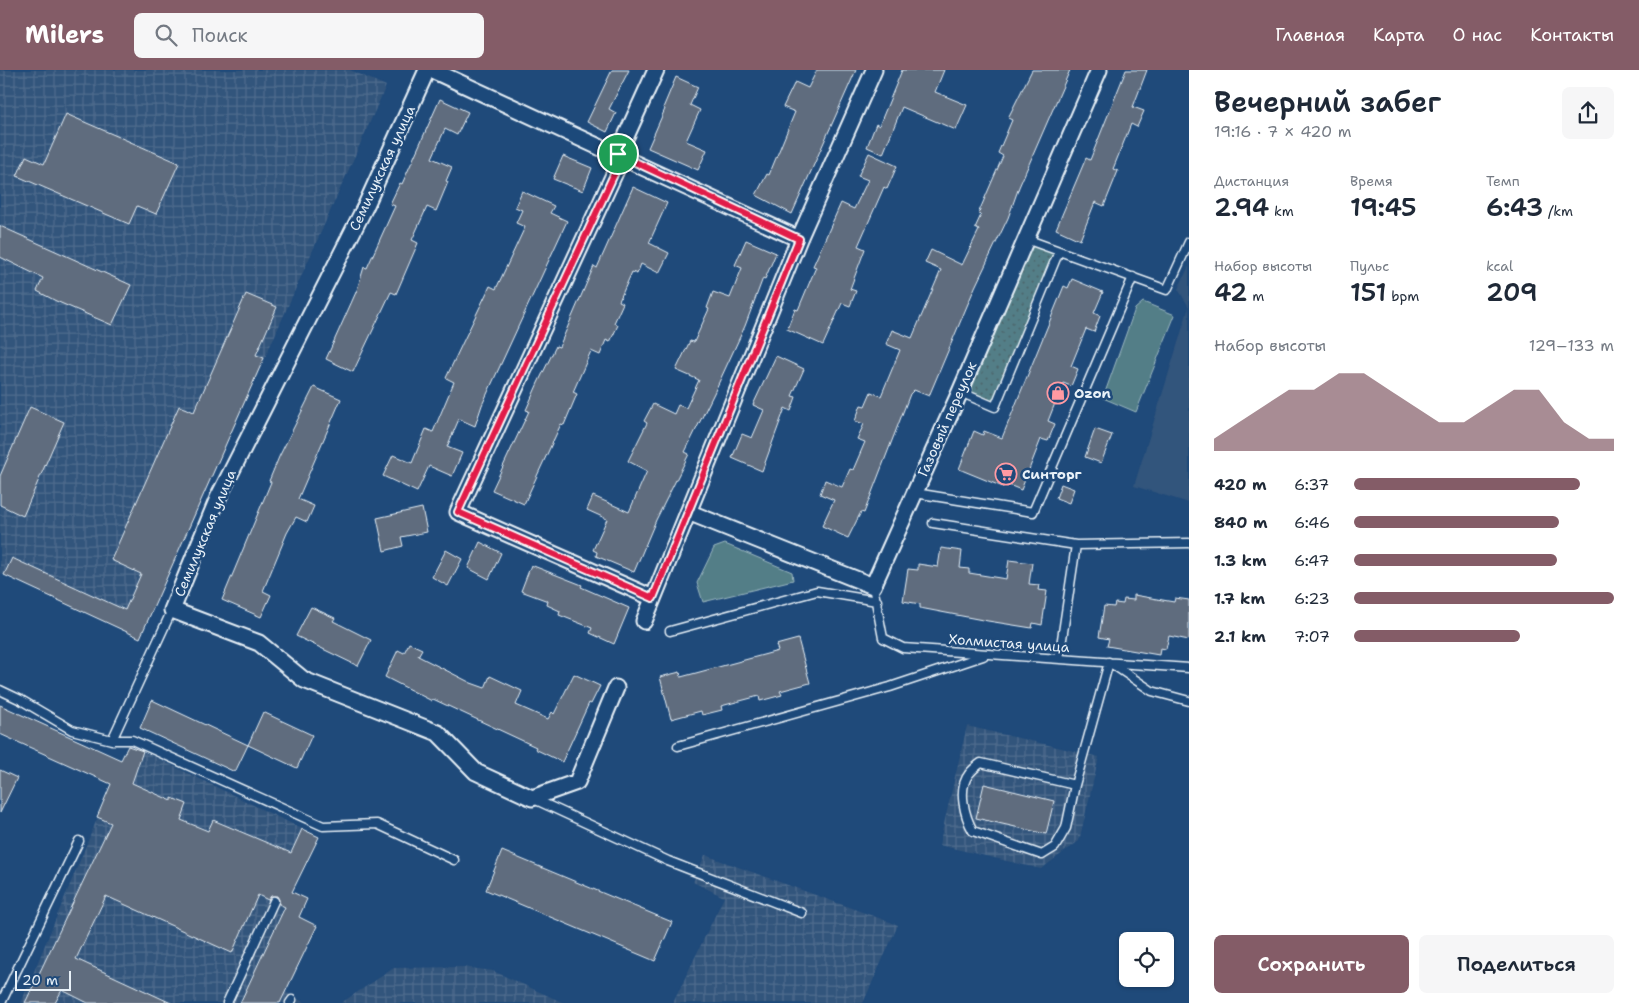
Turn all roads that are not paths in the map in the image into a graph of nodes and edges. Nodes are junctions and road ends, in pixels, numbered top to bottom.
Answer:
1 (427, 70) edge
2 (432, 70) edge
3 (656, 70) edge
4 (874, 70) edge
5 (1099, 70) edge
6 (618, 154) junction
7 (799, 239) junction
8 (1026, 239) junction
9 (1189, 242) edge
10 (1059, 251) junction
11 (1133, 277) junction
12 (960, 392) junction
13 (915, 493) junction
14 (688, 512) junction
15 (933, 523) dead end
16 (1189, 543) edge
17 (1076, 545) junction
18 (873, 586) junction
19 (653, 598) junction
20 (877, 601) junction
21 (172, 610) junction
22 (644, 621) dead end
23 (670, 631) dead end
24 (986, 655) junction
25 (1058, 659) junction
26 (1108, 662) junction
27 (1189, 668) edge
28 (616, 688) dead end
29 (0, 690) edge
30 (1189, 701) edge
31 (112, 740) junction
32 (678, 746) dead end
33 (1075, 785) junction
34 (532, 798) junction
35 (79, 841) dead end
36 (454, 860) dead end
37 (274, 901) dead end
38 (802, 913) dead end
39 (1, 1003) edge
40 (227, 1003) edge

1 - 21 street, Семилукская улица
2 - 6 street
3 - 6 street
4 - 7 street
5 - 8 street, Газовый переулок
6 - 7 street
6 - 19 street
7 - 14 street
8 - 10 lane
8 - 12 street, Газовый переулок
9 - 11 lane
10 - 11 lane
10 - 12 lane
11 - 13 lane
12 - 13 street, Газовый переулок
13 - 18 street, Газовый переулок
14 - 18 street
14 - 19 street
15 - 17 lane
16 - 17 lane
17 - 25 lane
18 - 20 lane, Холмистая улица
19 - 22 street
20 - 23 lane
20 - 24 lane, Холмистая улица
21 - 31 lane
21 - 34 street, Семилукская улица
24 - 25 lane, Холмистая улица
24 - 32 lane
25 - 26 lane, Холмистая улица
26 - 27 lane, Холмистая улица
26 - 30 lane
26 - 33 lane
28 - 34 street
29 - 31 lane
31 - 36 lane
33 - 33 lane
34 - 38 lane
35 - 39 lane
37 - 40 lane

